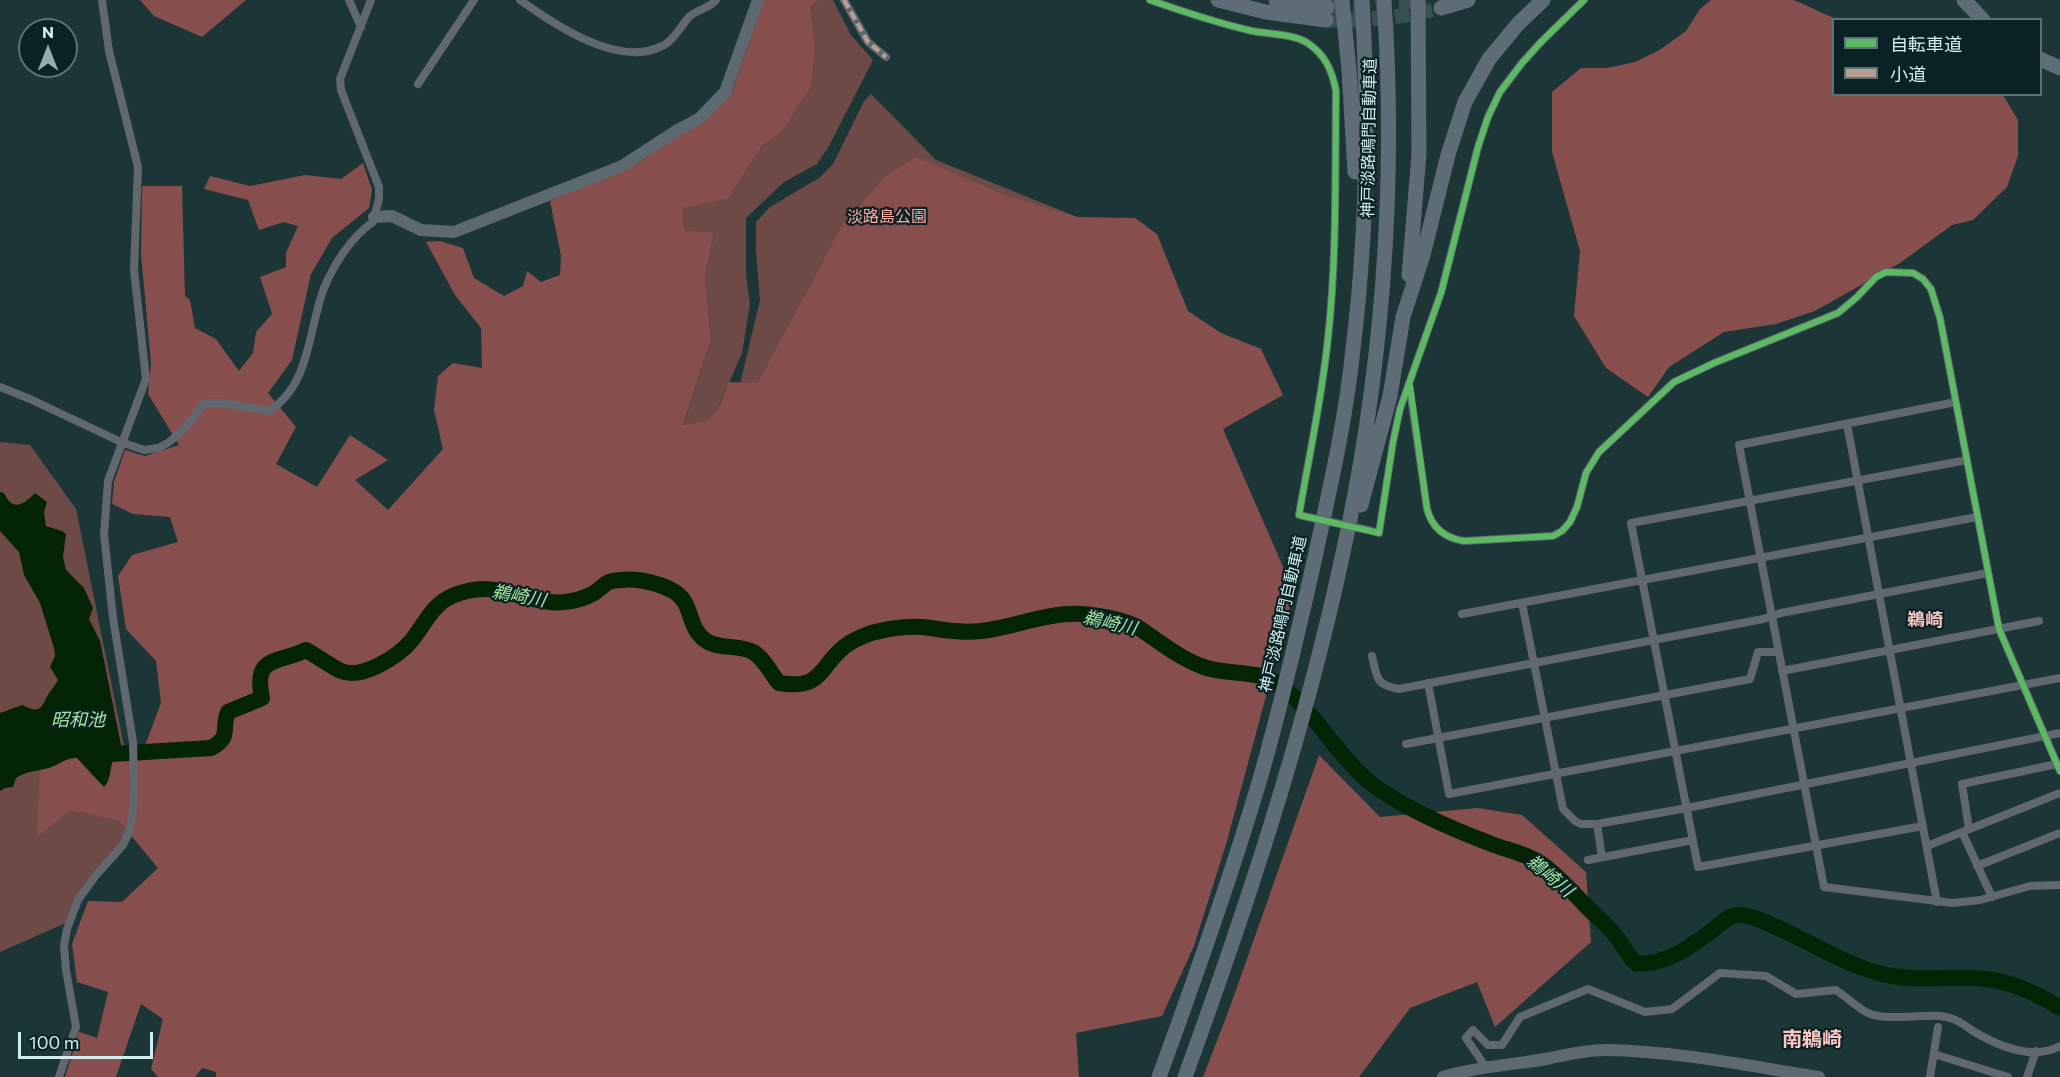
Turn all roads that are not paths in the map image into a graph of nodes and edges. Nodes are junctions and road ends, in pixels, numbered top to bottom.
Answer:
1 (102, 0) edge
2 (350, 0) edge
3 (372, 0) edge
4 (474, 0) edge
5 (520, 0) edge
6 (716, 0) edge
7 (758, 0) edge
8 (844, 0) edge
9 (1150, 0) edge
10 (1218, 0) edge
11 (1276, 0) edge
12 (1342, 0) edge
13 (1362, 0) edge
14 (1384, 0) edge
15 (1418, 0) edge
16 (1468, 0) edge
17 (1543, 0) edge
18 (1584, 0) edge
19 (1964, 0) edge
20 (1441, 8) tunnel mouth
21 (1981, 18) edge
22 (361, 27) junction
23 (886, 57) dead end
24 (2042, 60) edge
25 (2060, 68) edge
26 (418, 84) dead end
27 (374, 217) junction
28 (1361, 250) junction
29 (1403, 317) junction
30 (1409, 383) junction
31 (0, 387) edge
32 (1956, 402) junction
33 (1847, 424) junction
34 (121, 442) junction
35 (1967, 460) junction
36 (1858, 481) junction
37 (1749, 501) junction
38 (1977, 517) junction
39 (1868, 537) junction
40 (1760, 558) junction
41 (1341, 564) junction
42 (1988, 573) junction
43 (1642, 580) junction
44 (1879, 594) junction
45 (1522, 603) junction
46 (1462, 614) dead end
47 (1772, 616) junction
48 (2039, 621) dead end
49 (1999, 629) junction
50 (1654, 640) junction
51 (1890, 650) junction
52 (1779, 652) junction
53 (1372, 656) dead end
54 (1534, 663) junction
55 (1782, 671) junction
56 (2060, 678) edge
57 (1428, 683) junction
58 (2023, 685) junction
59 (1665, 695) junction
60 (1901, 708) junction
61 (1545, 718) junction
62 (1793, 729) junction
63 (2060, 733) edge
64 (2044, 735) junction
65 (1438, 738) junction
66 (1406, 744) dead end
67 (1676, 751) junction
68 (1911, 762) junction
69 (2059, 768) edge
70 (1556, 774) junction
71 (1804, 784) junction
72 (2060, 793) edge
73 (1687, 808) junction
74 (1597, 825) junction
75 (1923, 826) junction
76 (1965, 830) junction
77 (2060, 833) edge
78 (1693, 840) junction
79 (1816, 846) junction
80 (1927, 846) junction
81 (1602, 857) junction
82 (1588, 860) dead end
83 (1977, 866) junction
84 (2060, 885) edge
85 (1992, 897) junction
86 (1937, 902) junction
87 (1938, 1027) dead end
88 (2060, 1046) edge
89 (2036, 1051) junction
90 (1934, 1054) junction
91 (1487, 1069) junction
92 (1458, 1074) edge
93 (59, 1077) edge
94 (1159, 1077) edge
95 (1185, 1077) edge
96 (1443, 1077) edge
97 (1814, 1077) edge
98 (1819, 1077) edge
99 (1930, 1077) edge
100 (2008, 1077) edge
101 (2027, 1077) edge

1 - 34 street
2 - 22 street
3 - 22 street
4 - 26 street
5 - 6 street
7 - 27 street
8 - 23 street
9 - 30 street, bridge
10 - 11 highway
12 - 28 highway
13 - 28 highway, 神戸淡路鳴門自動車道
14 - 41 highway, 神戸淡路鳴門自動車道
15 - 29 highway
16 - 20 highway
17 - 29 highway
18 - 30 street
19 - 21 highway
22 - 27 street
24 - 25 highway
27 - 34 street
28 - 94 highway, 神戸淡路鳴門自動車道
29 - 41 highway
30 - 32 street
31 - 34 street
32 - 33 street
32 - 35 street
33 - 36 street
33 - 37 street
34 - 93 street
35 - 36 street
35 - 38 street
36 - 37 street
36 - 39 street
37 - 40 street
37 - 43 street
38 - 39 street
38 - 42 street
39 - 40 street
39 - 44 street
40 - 43 street
40 - 47 street
41 - 95 highway, 神戸淡路鳴門自動車道
42 - 44 street
42 - 49 street
43 - 45 street
43 - 50 street
44 - 47 street
44 - 51 street
45 - 46 street
45 - 54 street
47 - 50 street
47 - 52 street
48 - 49 street
49 - 51 street
49 - 58 street
50 - 54 street
50 - 59 street
51 - 55 street
51 - 60 street
52 - 55 street
52 - 59 street
53 - 57 street
54 - 57 street
54 - 61 street
55 - 62 street
56 - 58 street
57 - 65 street
58 - 60 street
58 - 64 street
59 - 61 street
59 - 67 street
60 - 62 street
60 - 68 street
61 - 65 street
61 - 70 street
62 - 67 street
62 - 71 street
63 - 64 street
64 - 68 street
64 - 69 street
65 - 66 street
65 - 70 street
67 - 70 street
67 - 73 street
68 - 71 street
68 - 75 street
69 - 76 street
70 - 74 street
71 - 73 street
71 - 79 street
72 - 76 street
73 - 74 street
73 - 78 street
74 - 81 street
75 - 79 street
75 - 80 street
76 - 80 street
76 - 83 street
77 - 83 street
78 - 79 street
78 - 81 street
79 - 86 street
80 - 86 street
81 - 82 street
83 - 85 street
84 - 85 street
85 - 86 street
87 - 90 street
88 - 89 street
89 - 91 street
89 - 101 street
90 - 99 street
90 - 100 street
91 - 92 street
91 - 97 street
92 - 96 street
97 - 98 street

